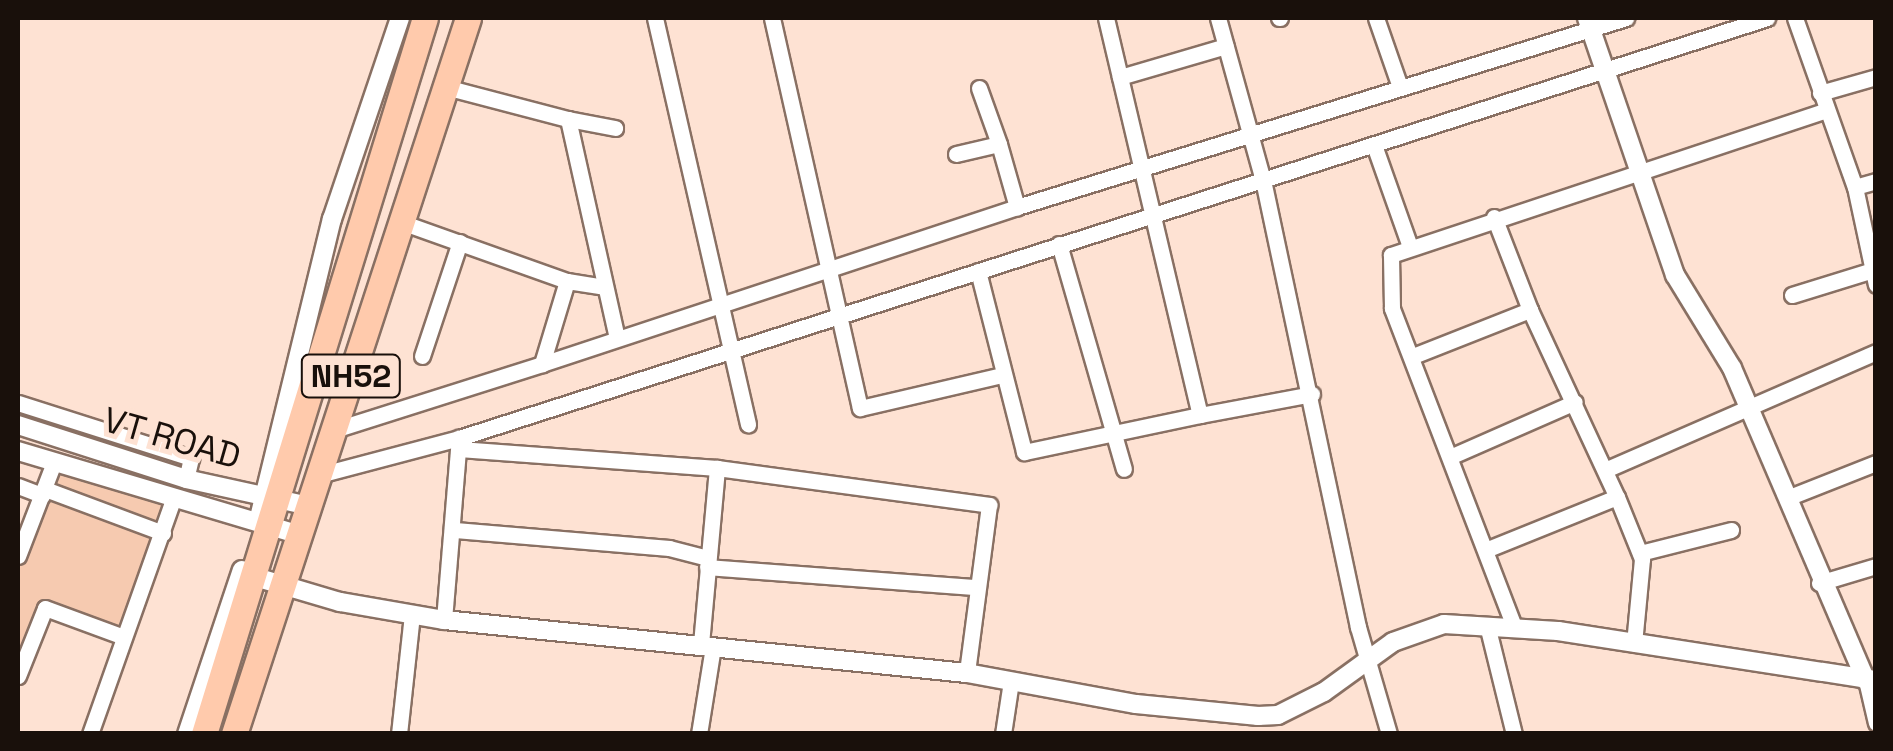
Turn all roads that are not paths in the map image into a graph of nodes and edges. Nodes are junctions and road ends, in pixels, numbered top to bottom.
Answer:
1 (400, 18) edge
2 (426, 18) edge
3 (468, 18) edge
4 (655, 18) edge
5 (772, 18) edge
6 (1106, 18) edge
7 (1218, 18) edge
8 (1376, 18) edge
9 (1626, 18) edge
10 (1767, 18) edge
11 (1795, 18) edge
12 (1589, 23) edge
13 (1226, 46) junction
14 (1606, 72) junction
15 (1120, 77) junction
16 (1876, 77) edge
17 (445, 87) junction
18 (1400, 87) junction
19 (979, 88) dead end
20 (1820, 93) junction
21 (1826, 110) junction
22 (568, 119) junction
23 (615, 128) dead end
24 (1250, 132) junction
25 (999, 144) junction
26 (1374, 145) junction
27 (956, 154) dead end
28 (1141, 167) junction
29 (1640, 169) junction
30 (1264, 180) junction
31 (1876, 181) edge
32 (1854, 187) junction
33 (1016, 206) junction
34 (1153, 216) junction
35 (1494, 217) junction
36 (401, 222) junction
37 (460, 242) junction
38 (1059, 244) junction
39 (1409, 244) junction
40 (978, 271) junction
41 (828, 274) junction
42 (1874, 275) edge
43 (567, 281) junction
44 (603, 286) junction
45 (1792, 295) dead end
46 (723, 307) junction
47 (1530, 310) junction
48 (836, 315) junction
49 (616, 338) junction
50 (732, 349) junction
51 (1876, 352) edge
52 (422, 356) dead end
53 (1412, 356) junction
54 (542, 364) junction
55 (1002, 375) junction
56 (1312, 394) junction
57 (1575, 402) junction
58 (18, 403) edge
59 (1749, 404) junction
60 (1200, 415) junction
61 (748, 425) dead end
62 (18, 426) edge
63 (334, 430) junction
64 (1112, 432) junction
65 (459, 443) junction
66 (18, 450) edge
67 (1452, 456) junction
68 (54, 462) junction
69 (1876, 463) edge
70 (718, 468) junction
71 (1124, 469) dead end
72 (1605, 470) junction
73 (320, 474) junction
74 (186, 479) junction
75 (18, 486) edge
76 (44, 492) junction
77 (1617, 496) junction
78 (270, 498) junction
79 (1787, 498) junction
80 (173, 500) junction
81 (309, 506) junction
82 (263, 526) junction
83 (455, 530) junction
84 (1731, 530) dead end
85 (163, 533) junction
86 (300, 535) junction
87 (1488, 549) junction
88 (1640, 553) junction
89 (18, 556) edge
90 (708, 562) junction
91 (1876, 566) edge
92 (252, 576) junction
93 (1820, 583) junction
94 (976, 587) junction
95 (284, 588) junction
96 (412, 615) junction
97 (444, 620) junction
98 (1487, 626) junction
99 (1515, 629) junction
100 (124, 636) junction
101 (1634, 644) junction
102 (707, 646) junction
103 (1368, 658) junction
104 (967, 673) junction
105 (18, 676) edge
106 (1871, 680) edge
107 (1011, 682) junction
108 (1876, 723) edge
109 (90, 734) edge
110 (186, 734) edge
111 (204, 734) edge
112 (234, 734) edge
113 (399, 734) edge
114 (699, 734) edge
115 (1003, 734) edge
116 (1389, 734) edge
117 (1514, 734) edge

1 - 78 street
2 - 78 highway, NH52
3 - 17 highway, NH52
4 - 46 street
5 - 41 street
6 - 15 street
7 - 13 street
8 - 18 street
9 - 12 street
10 - 14 street
11 - 20 street
12 - 14 street
12 - 18 street
13 - 15 street
13 - 24 street
14 - 26 street
14 - 29 street
15 - 28 street
16 - 20 street
17 - 22 street
17 - 36 highway, NH52
18 - 24 street
19 - 25 street
20 - 21 street
21 - 29 street
21 - 32 street
22 - 23 street
22 - 44 street
24 - 28 street
24 - 30 street
25 - 27 street
25 - 33 street
26 - 30 street
26 - 39 street
28 - 33 street
28 - 34 street
29 - 35 street
29 - 59 street
30 - 34 street
30 - 56 street
31 - 32 street
32 - 42 street
33 - 41 street
34 - 38 street
34 - 60 street
35 - 39 street
35 - 47 street
36 - 37 street
36 - 63 highway, NH52
37 - 43 street
37 - 52 street
38 - 40 street
38 - 64 street
39 - 53 street
40 - 48 street
40 - 55 street
41 - 46 street
41 - 48 street
42 - 45 street
43 - 44 street
43 - 54 street
44 - 49 street
46 - 49 street
46 - 50 street
47 - 53 street
47 - 57 street
48 - 50 street
48 - 55 street
49 - 54 street
50 - 61 street
50 - 65 street
51 - 59 street
53 - 67 street
54 - 63 street
55 - 64 street
56 - 60 street
56 - 103 street
57 - 67 street
57 - 72 street
58 - 74 street
59 - 72 street
59 - 79 street
60 - 64 street
62 - 74 street, VT ROAD
63 - 73 highway, NH52
64 - 71 street
65 - 70 street
65 - 73 street
65 - 83 street
66 - 68 street, VT ROAD
67 - 87 street
68 - 76 street
68 - 80 street, VT ROAD
69 - 79 street
70 - 90 street
70 - 94 street
72 - 77 street
73 - 81 highway, NH52
74 - 78 street, VT ROAD
75 - 76 street
76 - 85 street
76 - 89 street
77 - 87 street
77 - 88 street
78 - 81 street, VT ROAD
78 - 82 highway, NH52
79 - 93 street
80 - 82 street, VT ROAD
80 - 85 street
81 - 86 highway, NH52
82 - 86 street, VT ROAD
82 - 92 highway, NH52
82 - 110 street
83 - 90 street
83 - 97 street
84 - 88 street
85 - 100 street
86 - 95 highway, NH52
87 - 99 street
88 - 101 street
90 - 94 street
90 - 102 street
91 - 93 street
92 - 95 street
92 - 111 highway, NH52
93 - 106 street
94 - 104 street
95 - 96 street
95 - 112 highway, NH52
96 - 97 street
96 - 113 street
97 - 102 street
98 - 99 street
98 - 103 street
98 - 117 street
99 - 101 street
100 - 105 street
100 - 109 street
101 - 106 street
102 - 104 street
102 - 114 street
103 - 107 street
103 - 116 street
104 - 107 street
106 - 108 street
107 - 115 street

